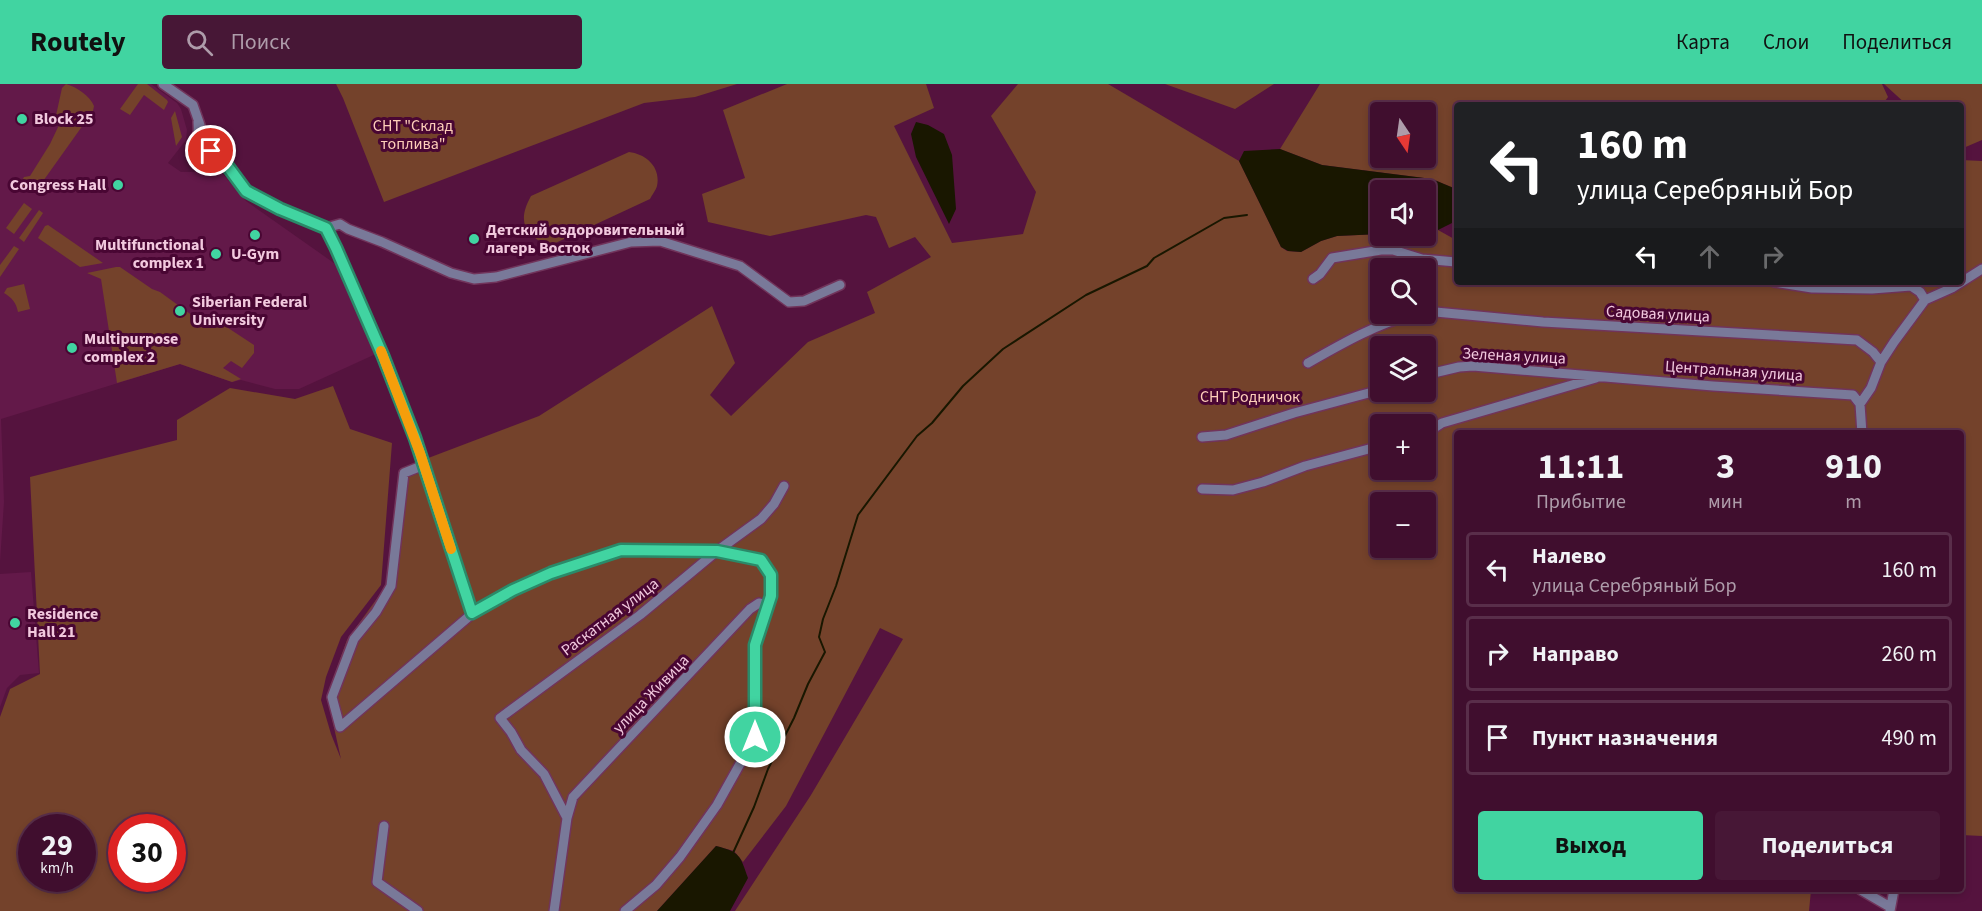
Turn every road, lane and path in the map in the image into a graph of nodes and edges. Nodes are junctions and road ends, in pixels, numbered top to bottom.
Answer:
1 (163, 84) edge
2 (198, 121) junction
3 (196, 138) junction
4 (210, 142) junction
5 (206, 156) junction
6 (223, 160) junction
7 (326, 228) junction
8 (1454, 262) edge
9 (1982, 269) edge
10 (1313, 279) dead end
11 (1964, 280) edge
12 (840, 285) dead end
13 (1793, 285) edge
14 (1957, 285) edge
15 (1925, 300) junction
16 (1436, 313) edge
17 (1383, 324) edge
18 (1881, 362) junction
19 (1308, 363) dead end
20 (1436, 372) edge
21 (1602, 377) junction
22 (1370, 393) edge
23 (1860, 404) junction
24 (1436, 427) edge
25 (1862, 430) edge
26 (1203, 437) dead end
27 (1370, 449) edge
28 (424, 465) junction
29 (784, 486) dead end
30 (1202, 489) dead end
31 (717, 551) junction
32 (768, 605) junction
33 (472, 613) junction
34 (567, 818) junction
35 (384, 826) dead end
36 (1864, 892) edge
37 (1894, 892) edge
38 (1890, 909) edge
39 (418, 911) edge
40 (554, 911) edge
41 (624, 911) edge

1 - 2 street
2 - 3 street
2 - 4 street
3 - 4 street
3 - 5 street
4 - 5 street
4 - 6 street
5 - 6 street
6 - 7 street
7 - 12 street
7 - 28 street
8 - 10 street
9 - 11 street
13 - 15 street
14 - 15 street
15 - 18 street
16 - 18 street, Садовая улица
17 - 19 street
18 - 23 street
20 - 21 street, Зеленая улица
21 - 23 street, Центральная улица
21 - 24 street
22 - 26 street
23 - 25 street
27 - 30 street
28 - 33 street
28 - 33 street
29 - 31 street, Раскатная улица
31 - 32 street
31 - 33 street
31 - 34 street, Раскатная улица
32 - 34 street, улица Живица
32 - 41 street
34 - 40 street, улица Живица
35 - 39 street
36 - 38 street
37 - 38 street

